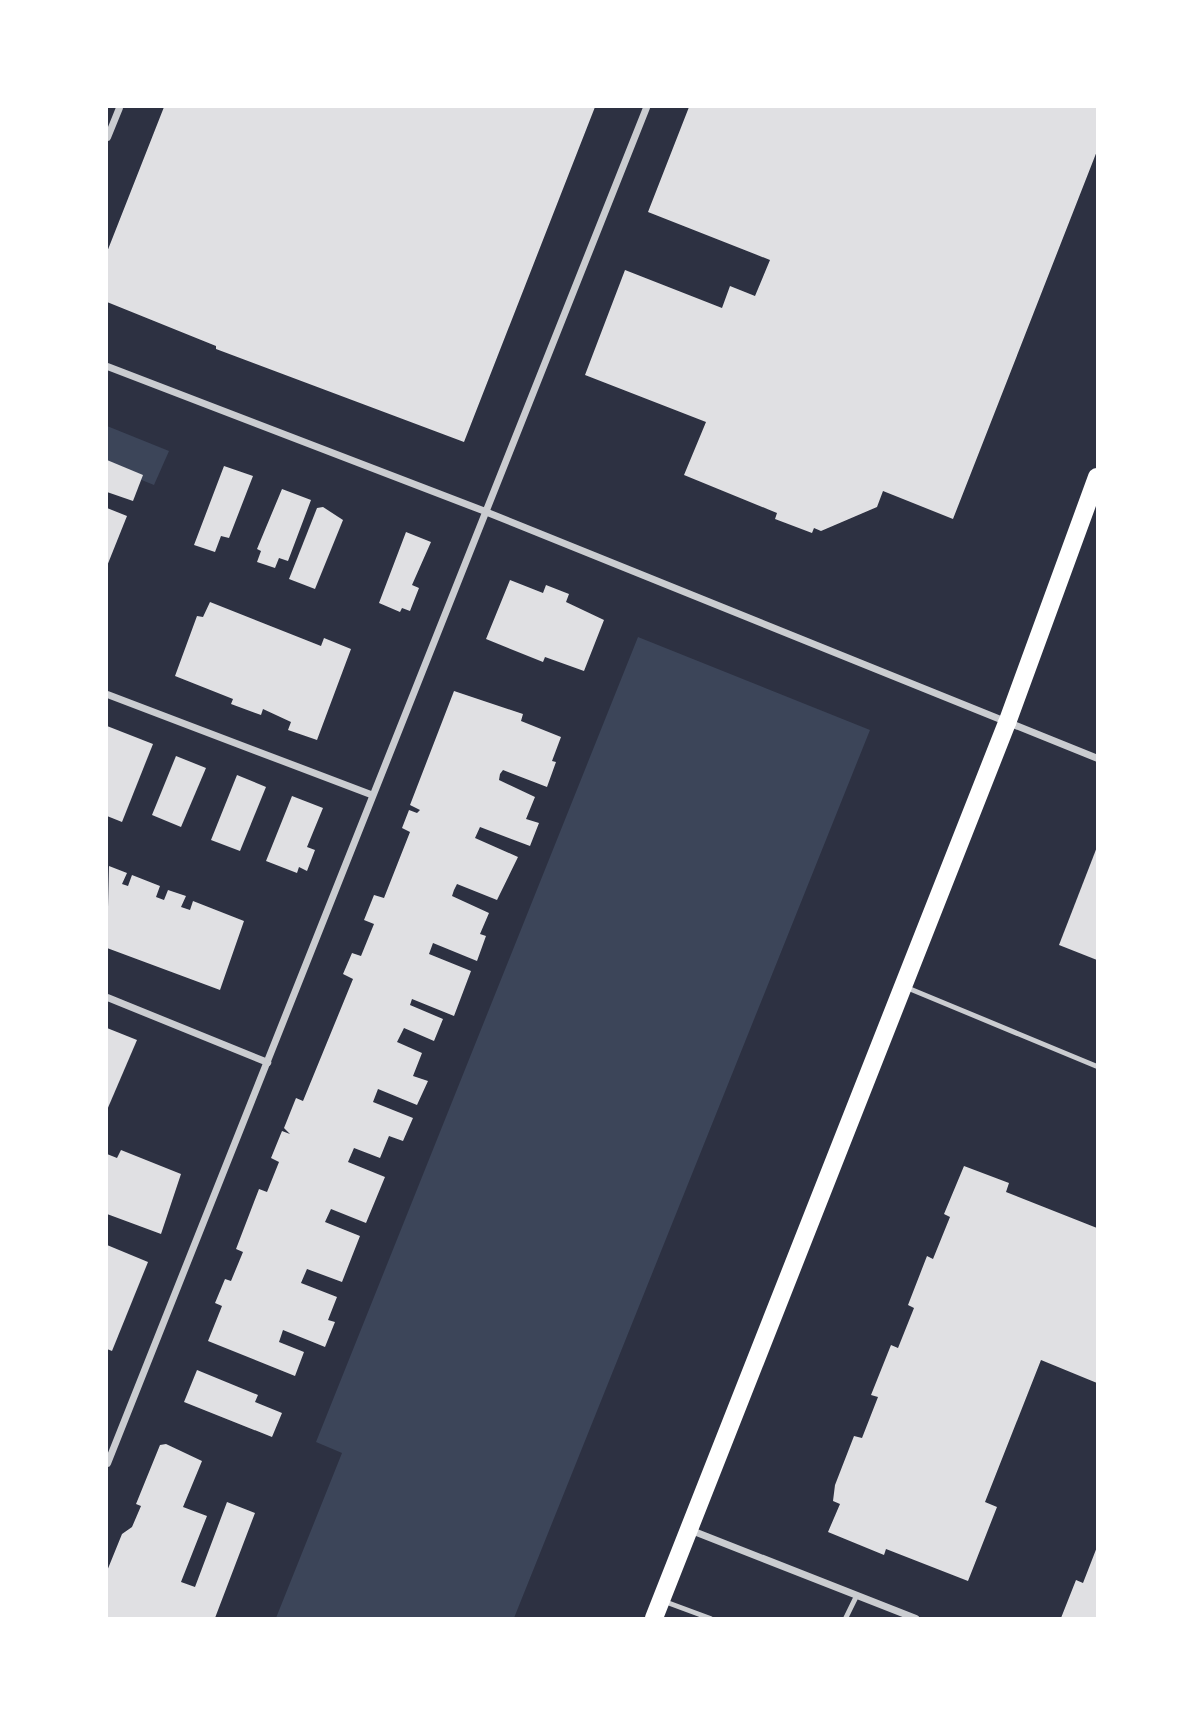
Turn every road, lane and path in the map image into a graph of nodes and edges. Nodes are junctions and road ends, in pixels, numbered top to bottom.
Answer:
1 (119, 107) edge
2 (646, 107) edge
3 (107, 137) edge
4 (107, 366) edge
5 (1097, 477) edge
6 (486, 512) junction
7 (107, 694) edge
8 (1007, 723) junction
9 (1097, 758) edge
10 (370, 794) junction
11 (903, 986) junction
12 (107, 997) edge
13 (267, 1062) junction
14 (1097, 1066) edge
15 (107, 1463) edge
16 (689, 1529) junction
17 (856, 1595) junction
18 (662, 1600) junction
19 (654, 1618) edge
20 (710, 1618) edge
21 (845, 1618) edge
22 (915, 1618) edge

1 - 3 street
2 - 6 street
4 - 6 street
5 - 8 main road
6 - 8 street
6 - 10 street
7 - 10 street
8 - 9 street
8 - 11 main road
10 - 13 street
11 - 14 lane
11 - 16 main road
12 - 13 street
13 - 15 street
16 - 17 street
16 - 18 main road
17 - 21 lane
17 - 22 street
18 - 19 main road
18 - 20 lane

